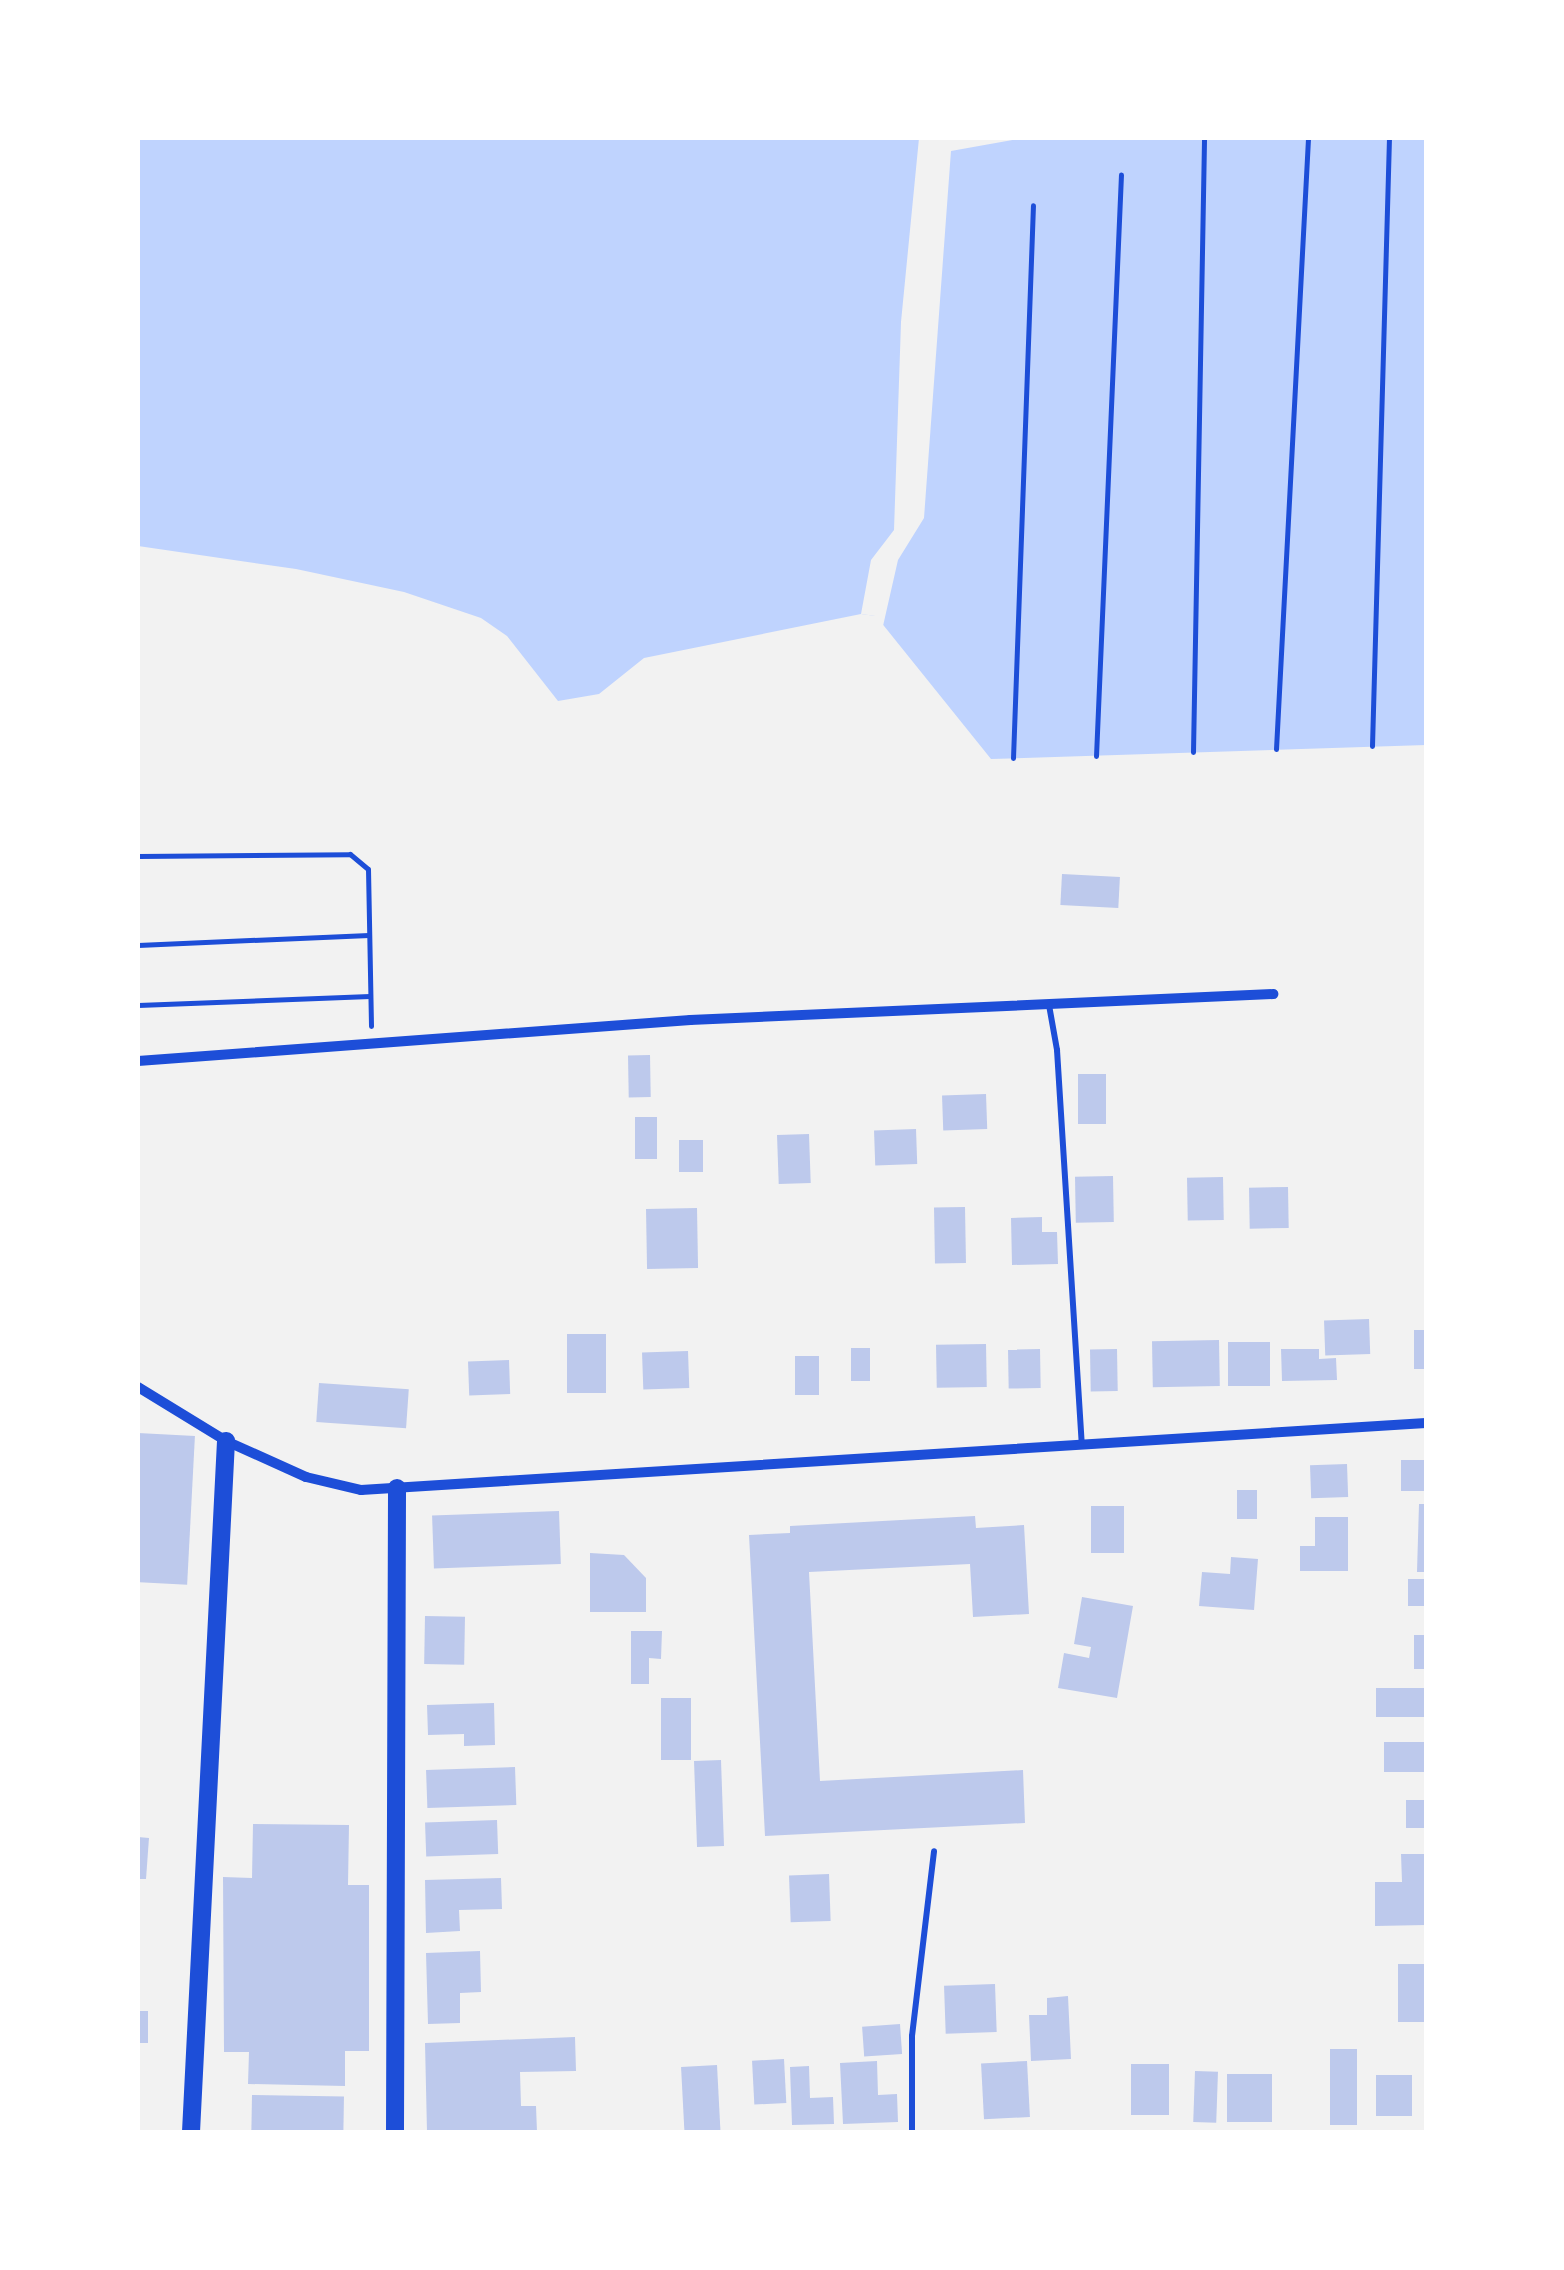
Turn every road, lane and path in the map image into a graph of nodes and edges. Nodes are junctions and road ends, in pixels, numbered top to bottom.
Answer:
1 (1204, 138) edge
2 (1308, 138) edge
3 (1389, 138) edge
4 (1121, 175) dead end
5 (1033, 205) dead end
6 (1372, 746) dead end
7 (1276, 750) dead end
8 (1193, 752) dead end
9 (1096, 756) dead end
10 (1013, 758) dead end
11 (138, 856) edge
12 (369, 935) junction
13 (138, 945) edge
14 (1273, 994) dead end
15 (370, 996) junction
16 (138, 1004) edge
17 (1048, 1004) junction
18 (371, 1044) junction
19 (138, 1061) edge
20 (138, 1387) edge
21 (1426, 1423) edge
22 (226, 1441) junction
23 (1082, 1445) junction
24 (398, 1488) junction
25 (934, 1850) dead end
26 (191, 2132) edge
27 (395, 2132) edge
28 (912, 2132) edge

1 - 8 path
2 - 7 path
3 - 6 path
4 - 9 path
5 - 10 path
11 - 12 path
12 - 13 path
12 - 15 path
14 - 17 street
15 - 16 path
15 - 18 path
17 - 18 street
17 - 23 lane
18 - 19 street
20 - 22 street
21 - 23 street
22 - 24 street
22 - 26 street
23 - 24 street
24 - 27 street
25 - 28 lane

